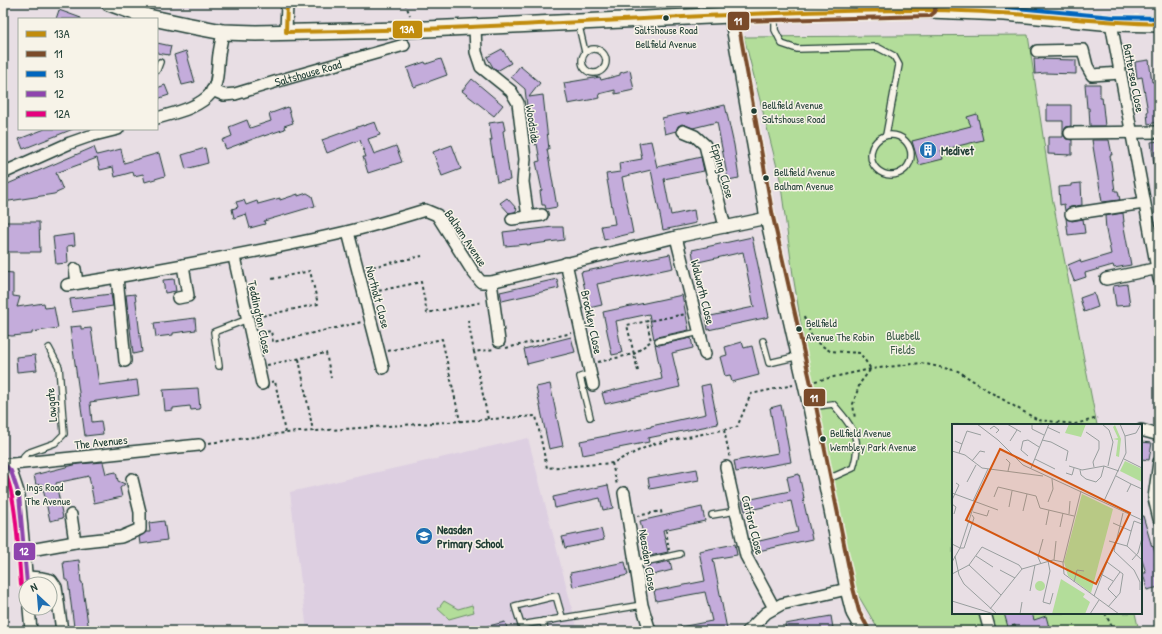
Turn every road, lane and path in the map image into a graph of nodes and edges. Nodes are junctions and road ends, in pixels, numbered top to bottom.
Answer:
1 (109, 3) edge
2 (287, 3) edge
3 (405, 3) edge
4 (929, 6) edge
5 (776, 14) junction
6 (410, 15) dead end
7 (731, 15) junction
8 (153, 18) edge
9 (158, 19) edge
10 (578, 22) junction
11 (1111, 23) junction
12 (1159, 24) edge
13 (475, 27) junction
14 (224, 32) junction
15 (286, 32) junction
16 (404, 45) dead end
17 (1037, 51) dead end
18 (585, 52) junction
19 (160, 62) dead end
20 (158, 67) edge
21 (1120, 73) junction
22 (212, 90) junction
23 (158, 118) edge
24 (114, 130) edge
25 (683, 132) dead end
26 (1159, 132) edge
27 (1070, 133) dead end
28 (1131, 133) junction
29 (886, 135) junction
30 (3, 173) edge
31 (1144, 203) junction
32 (1072, 214) dead end
33 (542, 215) dead end
34 (528, 217) junction
35 (768, 218) junction
36 (512, 219) dead end
37 (725, 228) junction
38 (348, 232) junction
39 (676, 237) junction
40 (422, 256) dead end
41 (234, 257) junction
42 (566, 264) junction
43 (183, 265) junction
44 (75, 269) dead end
45 (358, 270) junction
46 (1158, 272) edge
47 (117, 277) junction
48 (272, 279) dead end
49 (1106, 279) dead end
50 (491, 282) junction
51 (364, 294) junction
52 (178, 298) dead end
53 (494, 300) junction
54 (695, 312) junction
55 (804, 317) dead end
56 (248, 319) junction
57 (371, 320) junction
58 (468, 320) dead end
59 (647, 321) junction
60 (581, 331) junction
61 (700, 332) junction
62 (251, 335) junction
63 (658, 341) dead end
64 (763, 341) dead end
65 (500, 344) junction
66 (49, 348) dead end
67 (474, 352) junction
68 (380, 353) junction
69 (634, 354) junction
70 (705, 354) dead end
71 (799, 356) junction
72 (299, 359) junction
73 (125, 361) dead end
74 (595, 362) dead end
75 (219, 366) dead end
76 (258, 367) junction
77 (384, 368) dead end
78 (871, 369) junction
79 (638, 370) dead end
80 (590, 374) junction
81 (331, 378) dead end
82 (805, 383) junction
83 (262, 384) joint
84 (593, 386) dead end
85 (810, 407) junction
86 (590, 417) dead end
87 (1098, 418) dead end
88 (488, 419) junction
89 (460, 421) junction
90 (1068, 424) edge
91 (724, 430) junction
92 (1142, 430) edge
93 (313, 431) junction
94 (285, 432) junction
95 (1159, 435) edge
96 (857, 440) junction
97 (199, 444) joint
98 (1159, 462) edge
99 (23, 463) junction
100 (612, 463) junction
101 (4, 465) edge
102 (726, 467) joint
103 (824, 476) junction
104 (132, 479) dead end
105 (624, 492) joint
106 (736, 511) junction
107 (71, 515) dead end
108 (712, 515) dead end
109 (662, 516) dead end
110 (628, 518) junction
111 (1159, 519) edge
112 (666, 530) dead end
113 (75, 542) junction
114 (24, 551) junction
115 (680, 554) dead end
116 (671, 556) junction
117 (635, 564) junction
118 (27, 576) edge
119 (847, 590) junction
120 (58, 602) edge
121 (642, 605) junction
122 (774, 608) junction
123 (985, 614) edge
124 (1106, 614) edge
125 (30, 616) edge
126 (562, 617) junction
127 (543, 621) junction
128 (1112, 625) junction
129 (31, 631) edge
130 (62, 631) edge
131 (545, 631) edge
132 (650, 631) edge
133 (748, 631) edge
134 (862, 631) edge
135 (990, 631) edge
136 (1111, 631) edge
137 (1115, 631) edge

1 - 8 main road
2 - 15 street
3 - 6 path
4 - 5 main road
4 - 11 main road
5 - 7 main road
5 - 29 lane
7 - 10 main road
7 - 35 street
9 - 14 main road
10 - 13 main road
10 - 18 lane
11 - 12 main road
11 - 21 street, Battersea Close
13 - 15 main road
13 - 34 street, Woodside
14 - 15 main road
14 - 22 street
16 - 22 street, Saltshouse Road
17 - 21 street
18 - 18 lane
19 - 20 lane
21 - 28 street, Battersea Close
22 - 23 street
24 - 30 street
25 - 37 street, Epping Close
26 - 28 street
27 - 28 street
28 - 31 street, Battersea Close
29 - 29 lane
31 - 32 street
31 - 46 street, Battersea Close
33 - 34 street
34 - 36 street
35 - 37 street
35 - 71 street
37 - 39 street
38 - 41 street, Balham Avenue
38 - 45 street, Northolt Close
38 - 50 street, Balham Avenue
39 - 42 street
39 - 54 street, Walworth Close
40 - 45 path
41 - 43 street, Balham Avenue
41 - 56 street, Teddington Close
42 - 50 street
42 - 60 street, Brockley Close
43 - 47 street, Balham Avenue
43 - 52 street
44 - 47 street, Balham Avenue
45 - 51 street, Northolt Close
46 - 49 street
47 - 73 street
48 - 56 path
50 - 53 street
51 - 53 path
51 - 57 street, Northolt Close
53 - 65 street
54 - 59 path
54 - 61 street, Walworth Close
55 - 78 path
56 - 62 street, Teddington Close
56 - 75 lane
57 - 62 path
57 - 68 street, Northolt Close
58 - 67 path
59 - 69 path
59 - 69 path
60 - 65 path
60 - 80 street, Brockley Close
61 - 63 lane
61 - 70 street, Walworth Close
62 - 76 street, Teddington Close
64 - 71 lane
65 - 67 path
66 - 99 lane, Lowgate
67 - 88 path
68 - 77 street, Northolt Close
68 - 89 path
69 - 74 path
69 - 79 path
71 - 82 street
72 - 76 path
72 - 81 path
72 - 93 path
76 - 83 street, Teddington Close
78 - 82 path
78 - 90 path
78 - 96 path
80 - 84 street, Brockley Close
80 - 86 lane
82 - 85 street
82 - 91 path
83 - 94 path
85 - 96 lane
85 - 103 street
87 - 90 path
88 - 89 path
88 - 100 path
89 - 93 path
91 - 100 path
91 - 102 path
92 - 95 street
93 - 94 path
94 - 97 path
96 - 103 lane
97 - 99 street, The Avenues
98 - 111 street
99 - 101 street, The Avenues
100 - 105 path
101 - 114 street
102 - 106 street, Catford Close
103 - 119 street
104 - 113 street
105 - 110 street, Neasden Close
106 - 108 lane
106 - 122 street, Catford Close
107 - 113 street
109 - 110 path
110 - 117 street, Neasden Close
112 - 116 path
113 - 114 street
114 - 118 street
115 - 116 lane
116 - 117 lane
117 - 121 street, Neasden Close
119 - 122 street
119 - 134 street
120 - 130 street
121 - 126 lane
121 - 132 street, Neasden Close
122 - 133 street
123 - 135 street
124 - 128 path
125 - 129 street
126 - 127 lane
126 - 127 lane
127 - 131 lane
128 - 136 path
128 - 137 path

